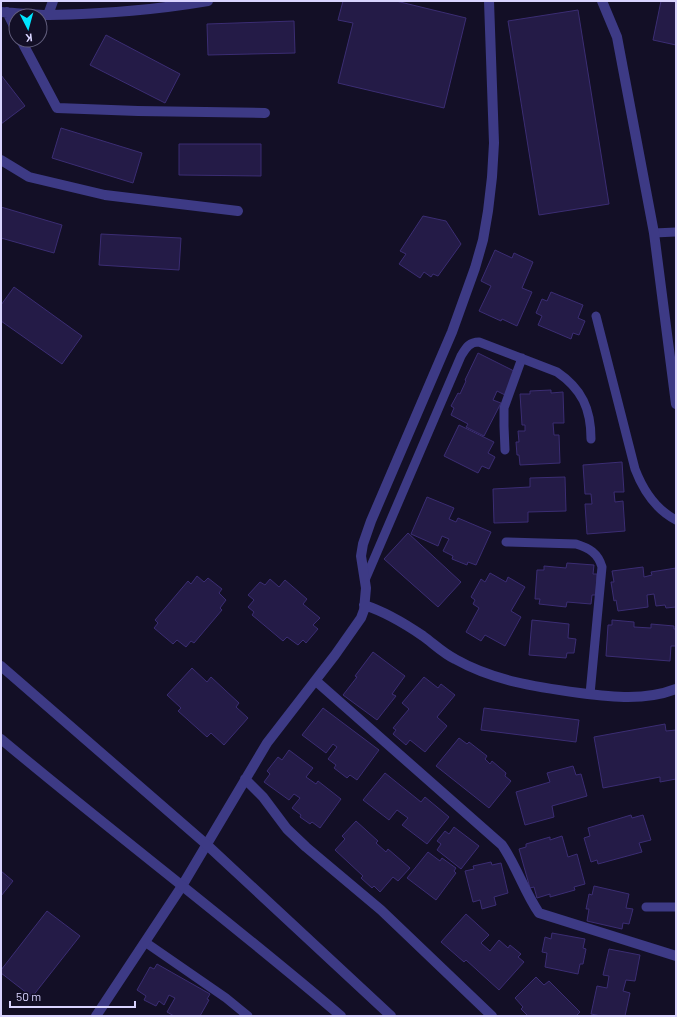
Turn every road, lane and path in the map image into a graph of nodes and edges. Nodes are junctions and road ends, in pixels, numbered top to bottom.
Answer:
1 (53, 1) edge
2 (208, 1) edge
3 (489, 1) edge
4 (602, 1) edge
5 (48, 15) joint
6 (25, 48) edge
7 (265, 113) dead end
8 (1, 160) edge
9 (238, 211) dead end
10 (676, 232) edge
11 (654, 233) junction
12 (596, 316) dead end
13 (522, 358) junction
14 (676, 404) edge
15 (590, 439) dead end
16 (505, 450) dead end
17 (676, 520) edge
18 (506, 542) dead end
19 (365, 580) junction
20 (364, 604) junction
21 (1, 666) edge
22 (316, 681) junction
23 (676, 689) edge
24 (590, 694) junction
25 (1, 739) edge
26 (245, 779) junction
27 (206, 844) junction
28 (182, 886) junction
29 (646, 907) dead end
30 (676, 907) edge
31 (145, 942) junction
32 (676, 956) edge
33 (96, 1016) edge
34 (248, 1016) edge
35 (341, 1016) edge
36 (391, 1016) edge
37 (492, 1016) edge

1 - 5 street
2 - 5 street
3 - 19 street
4 - 11 street
6 - 7 street
8 - 9 street
10 - 11 lane
11 - 14 street
12 - 17 lane
13 - 15 lane
13 - 16 lane
13 - 19 lane
18 - 24 lane
19 - 20 street
20 - 22 street
20 - 24 street
21 - 27 street
22 - 26 street
22 - 32 street
23 - 24 street
25 - 28 street
26 - 27 street
26 - 37 street
27 - 28 street
27 - 36 street
28 - 31 street
28 - 35 street
29 - 30 lane
31 - 33 street
31 - 34 lane

